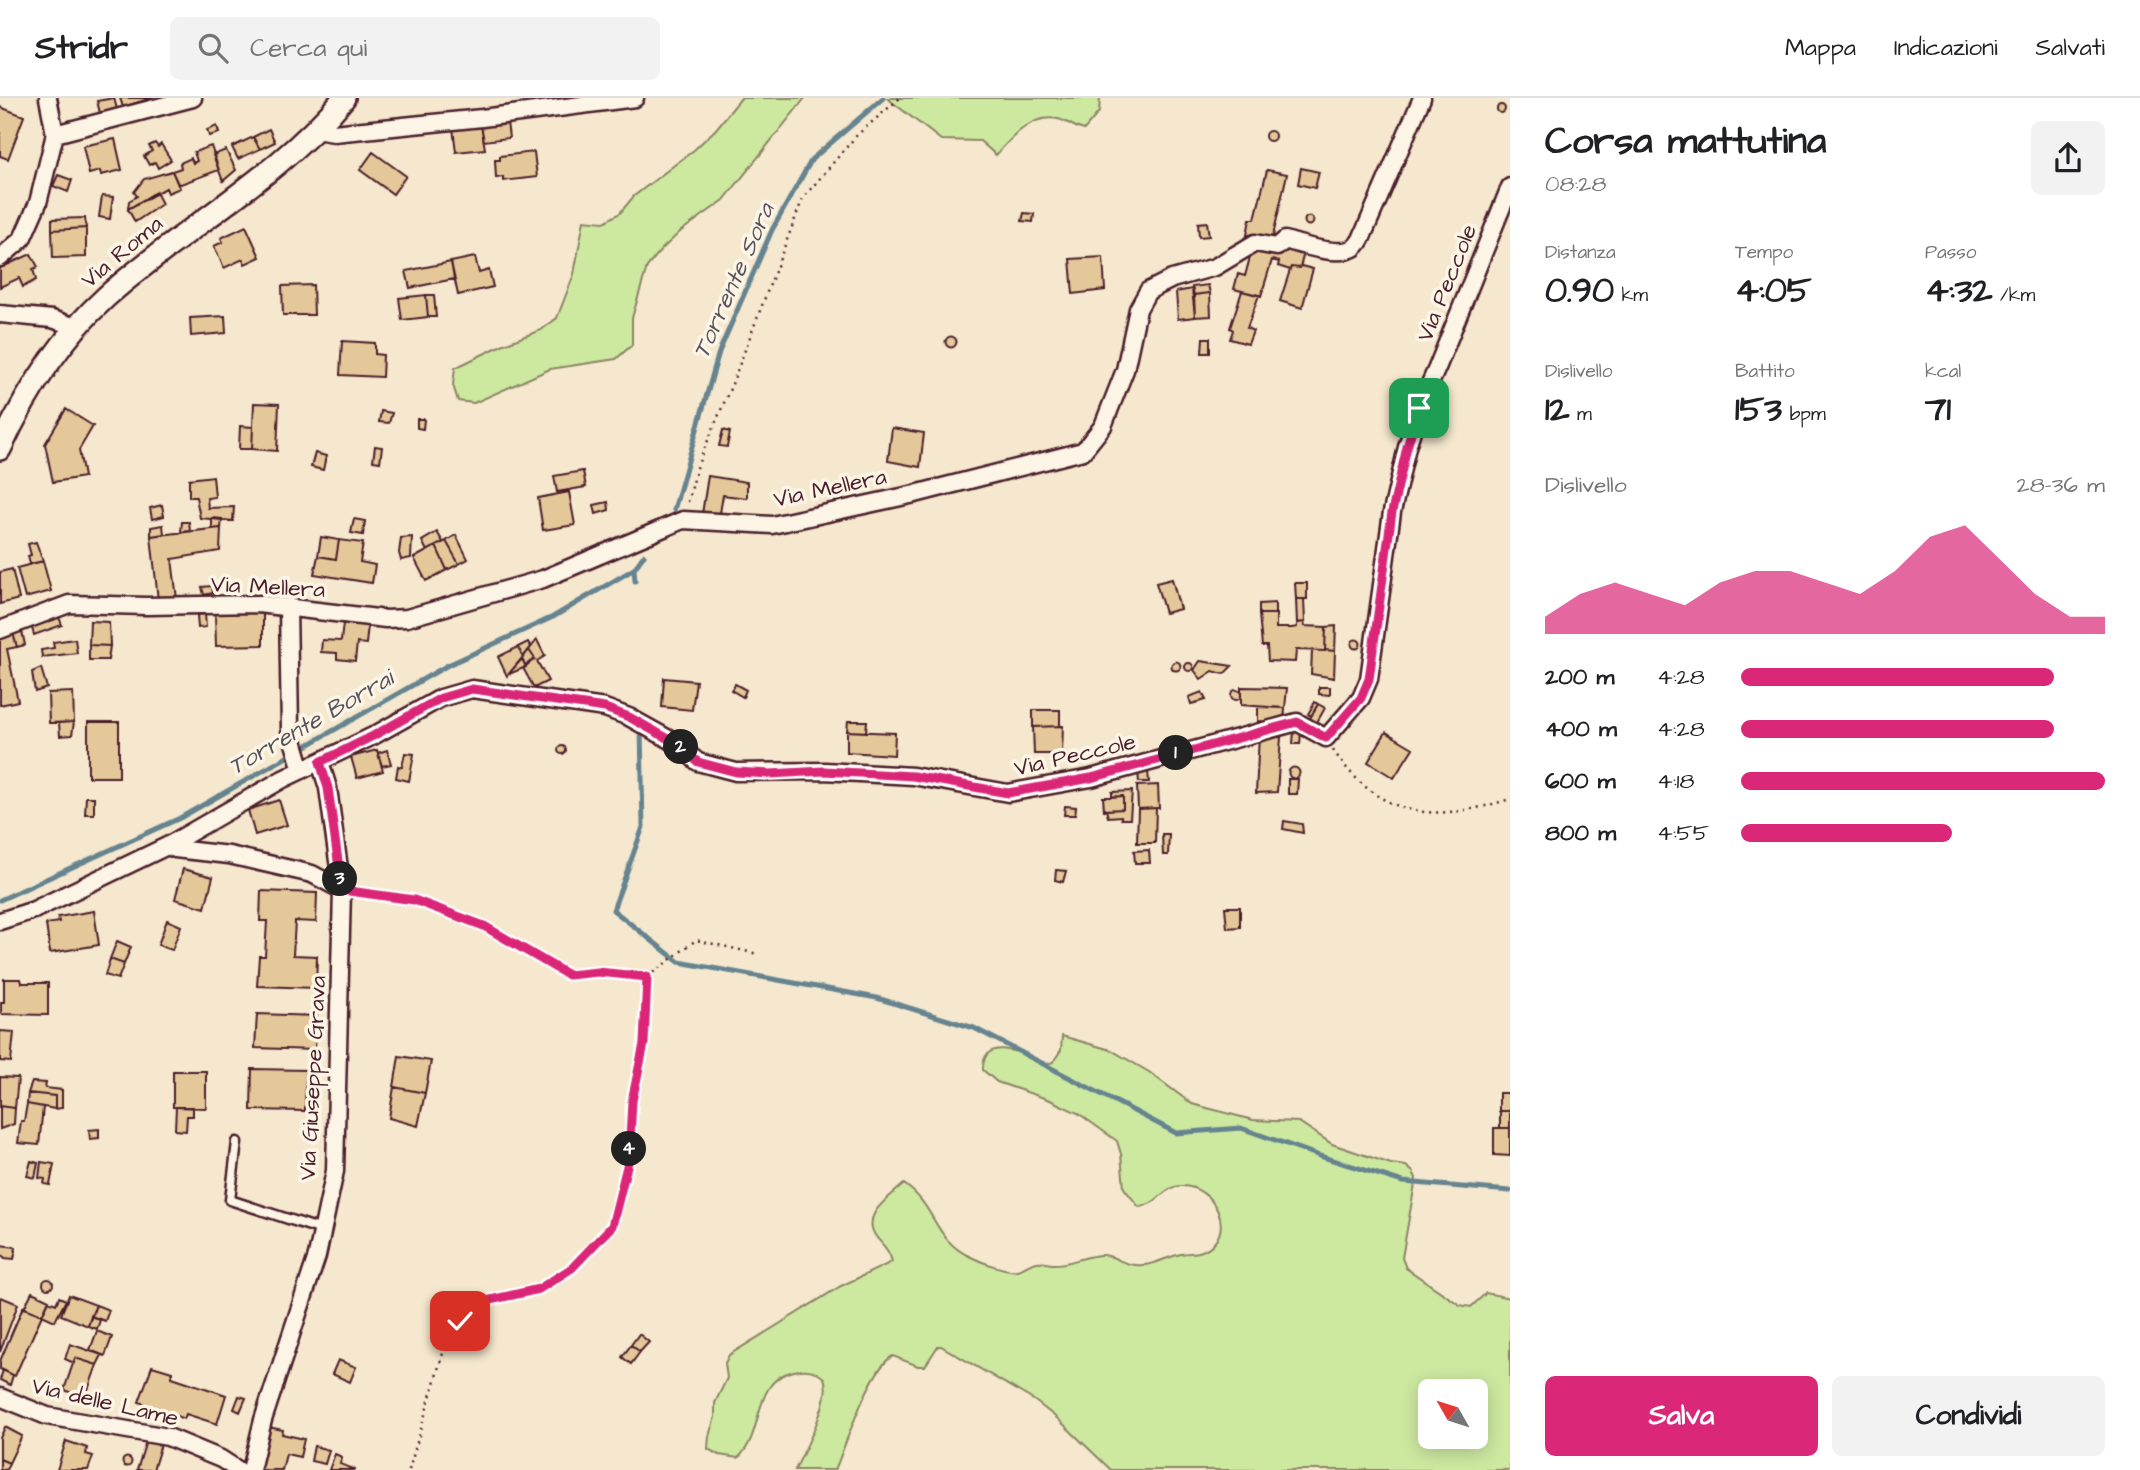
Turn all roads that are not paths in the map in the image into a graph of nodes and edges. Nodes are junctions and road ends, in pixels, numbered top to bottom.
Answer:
1 (48, 98) edge
2 (193, 98) edge
3 (344, 98) edge
4 (635, 98) edge
5 (1422, 98) edge
6 (316, 130) junction
7 (55, 134) junction
8 (1510, 187) edge
9 (0, 258) edge
10 (0, 306) edge
11 (0, 314) edge
12 (18, 316) junction
13 (76, 327) junction
14 (0, 449) edge
15 (288, 606) junction
16 (0, 630) edge
17 (320, 762) junction
18 (300, 764) junction
19 (167, 846) junction
20 (342, 890) junction
21 (0, 921) edge
22 (237, 1142) dead end
23 (322, 1230) junction
24 (0, 1397) edge
25 (238, 1470) edge
26 (251, 1470) edge

1 - 7 street
2 - 7 street
3 - 6 main road, Via Roma
4 - 6 street
5 - 15 street, Via Mellera
6 - 13 main road, Via Roma
7 - 9 street
8 - 17 street, Via Peccole
10 - 12 street
11 - 12 street
12 - 13 street
13 - 14 main road, Via Roma
15 - 16 street, Via Mellera
15 - 18 street
17 - 18 street, Via Peccole
17 - 20 street, Via Giuseppe Grava
18 - 19 street, Via Peccole
19 - 20 street
19 - 21 street, Via Peccole
20 - 23 street, Via Giuseppe Grava
22 - 23 lane
23 - 26 street, Via Giuseppe Grava
24 - 25 street, Via delle Lame

